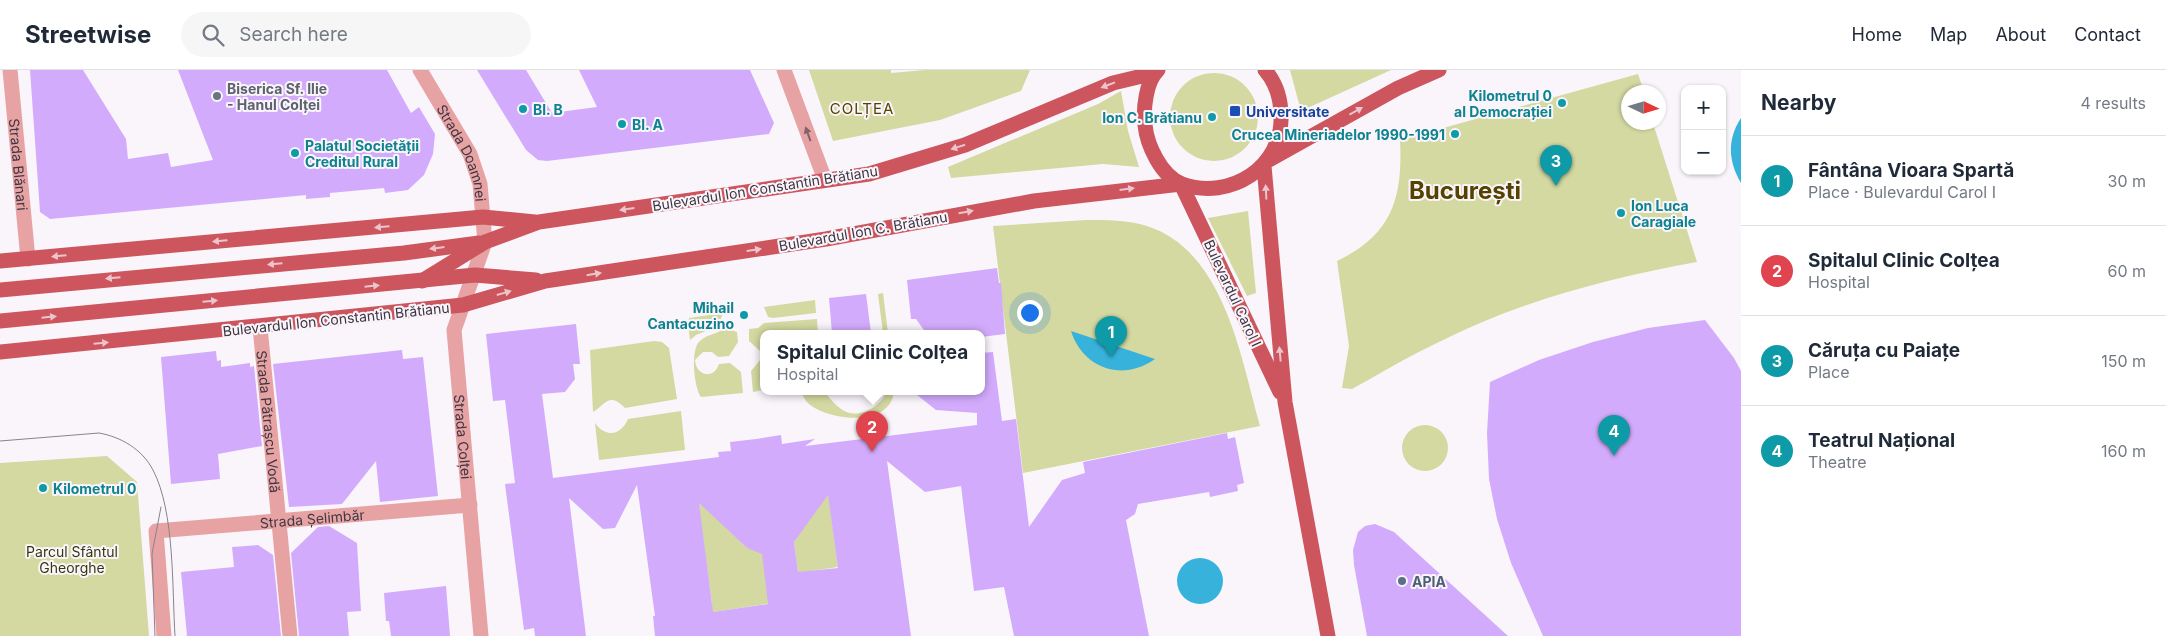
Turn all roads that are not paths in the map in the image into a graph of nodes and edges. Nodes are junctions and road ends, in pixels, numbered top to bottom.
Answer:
1 (10, 70) edge
2 (420, 70) edge
3 (784, 70) edge
4 (1265, 70) edge
5 (1439, 70) edge
6 (1156, 71) edge
7 (0, 114) edge
8 (15, 119) junction
9 (1266, 164) junction
10 (825, 180) junction
11 (1181, 184) junction
12 (483, 217) junction
13 (539, 222) junction
14 (485, 242) junction
15 (28, 259) junction
16 (0, 261) edge
17 (475, 275) junction
18 (422, 281) junction
19 (545, 281) junction
20 (0, 290) edge
21 (463, 305) junction
22 (0, 321) edge
23 (260, 327) junction
24 (0, 352) edge
25 (1285, 402) junction
26 (470, 505) junction
27 (278, 521) junction
28 (164, 636) edge
29 (290, 636) edge
30 (481, 636) edge
31 (1328, 636) edge

1 - 8 street, Strada Blănari
2 - 12 street, Strada Doamnei
10 -> 3 street
4 - 9 main road
9 -> 5 main road, Bulevardul Ion C. Brătianu
6 -> 10 main road, Bulevardul Ion Constantin Brătianu
6 - 11 main road
7 - 8 street
8 - 15 street, Strada Blănari
9 - 11 main road, Bulevardul Ion C. Brătianu
25 -> 9 main road, Bulevardul Carol I
10 -> 13 main road, Bulevardul Ion Constantin Brătianu
19 -> 11 main road, Bulevardul Ion C. Brătianu
11 - 25 main road, Bulevardul Carol I
12 - 13 main road, Bulevardul Ion Constantin Brătianu
12 - 14 street, Strada Doamnei
12 -> 15 main road, Bulevardul Ion Constantin Brătianu
13 - 14 main road, Bulevardul Ion Constantin Brătianu
14 - 17 street, Strada Colței
14 - 18 main road, Bulevardul Ion Constantin Brătianu
14 -> 20 main road, Bulevardul Ion Constantin Brătianu
15 - 16 main road, Bulevardul Ion Constantin Brătianu
17 - 18 main road, Bulevardul Ion Constantin Brătianu
17 - 19 main road, Bulevardul Ion Constantin Brătianu
17 - 21 street, Strada Colței
22 -> 18 main road, Bulevardul Ion Constantin Brătianu
21 -> 19 main road, Bulevardul Ion Constantin Brătianu
21 - 23 main road, Bulevardul Ion Constantin Brătianu
21 - 26 street, Strada Colței
24 -> 23 main road, Bulevardul Ion Constantin Brătianu
23 - 27 street, Strada Pătrașcu Vodă
25 - 31 main road, Bulevardul Carol I
26 - 27 street, Strada Șelimbăr
26 - 30 street, Strada Colței
27 - 28 street, Strada Șelimbăr
27 - 29 street, Strada Pătrașcu Vodă

